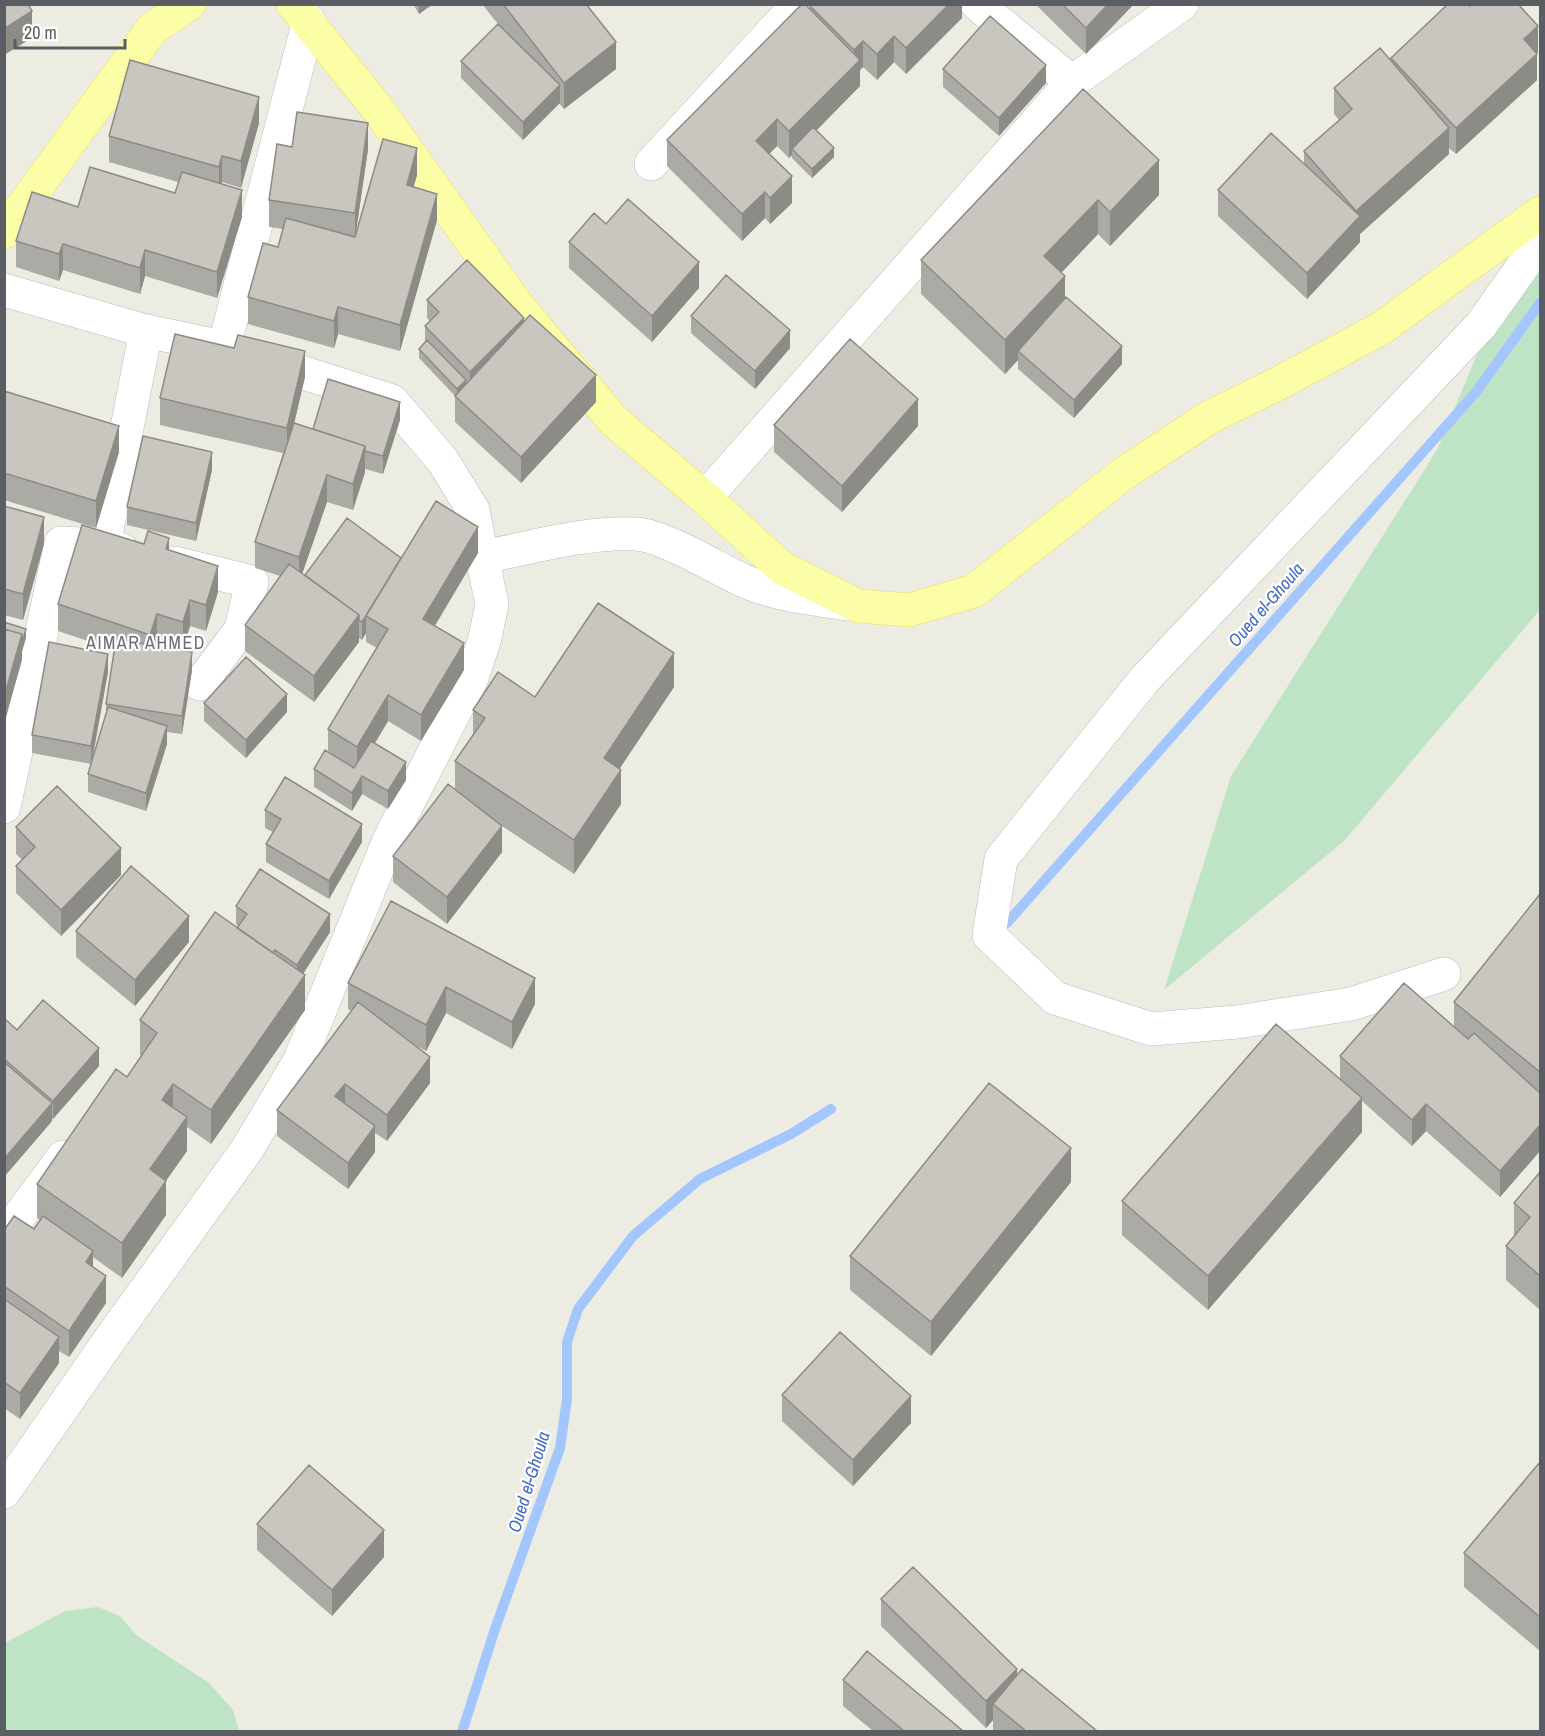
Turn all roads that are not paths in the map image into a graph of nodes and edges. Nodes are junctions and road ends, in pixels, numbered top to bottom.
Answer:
1 (189, 4) edge
2 (798, 4) edge
3 (977, 4) edge
4 (1182, 4) edge
5 (301, 13) edge
6 (1072, 82) junction
7 (651, 164) dead end
8 (1540, 213) edge
9 (4, 231) edge
10 (1540, 242) edge
11 (4, 290) edge
12 (146, 331) junction
13 (224, 347) junction
14 (705, 498) junction
15 (104, 545) junction
16 (482, 557) junction
17 (858, 606) junction
18 (200, 684) dead end
19 (4, 807) edge
20 (1444, 974) dead end
21 (82, 1131) edge
22 (4, 1237) edge
23 (4, 1492) edge

1 - 9 main road
2 - 7 street
3 - 6 street
4 - 6 street
5 - 13 street
5 - 14 main road
6 - 14 street
8 - 17 main road
10 - 20 street
11 - 12 street
12 - 13 street
12 - 15 street
13 - 16 street
14 - 17 main road
15 - 18 street
15 - 19 street
16 - 17 street
16 - 23 street
21 - 22 street

